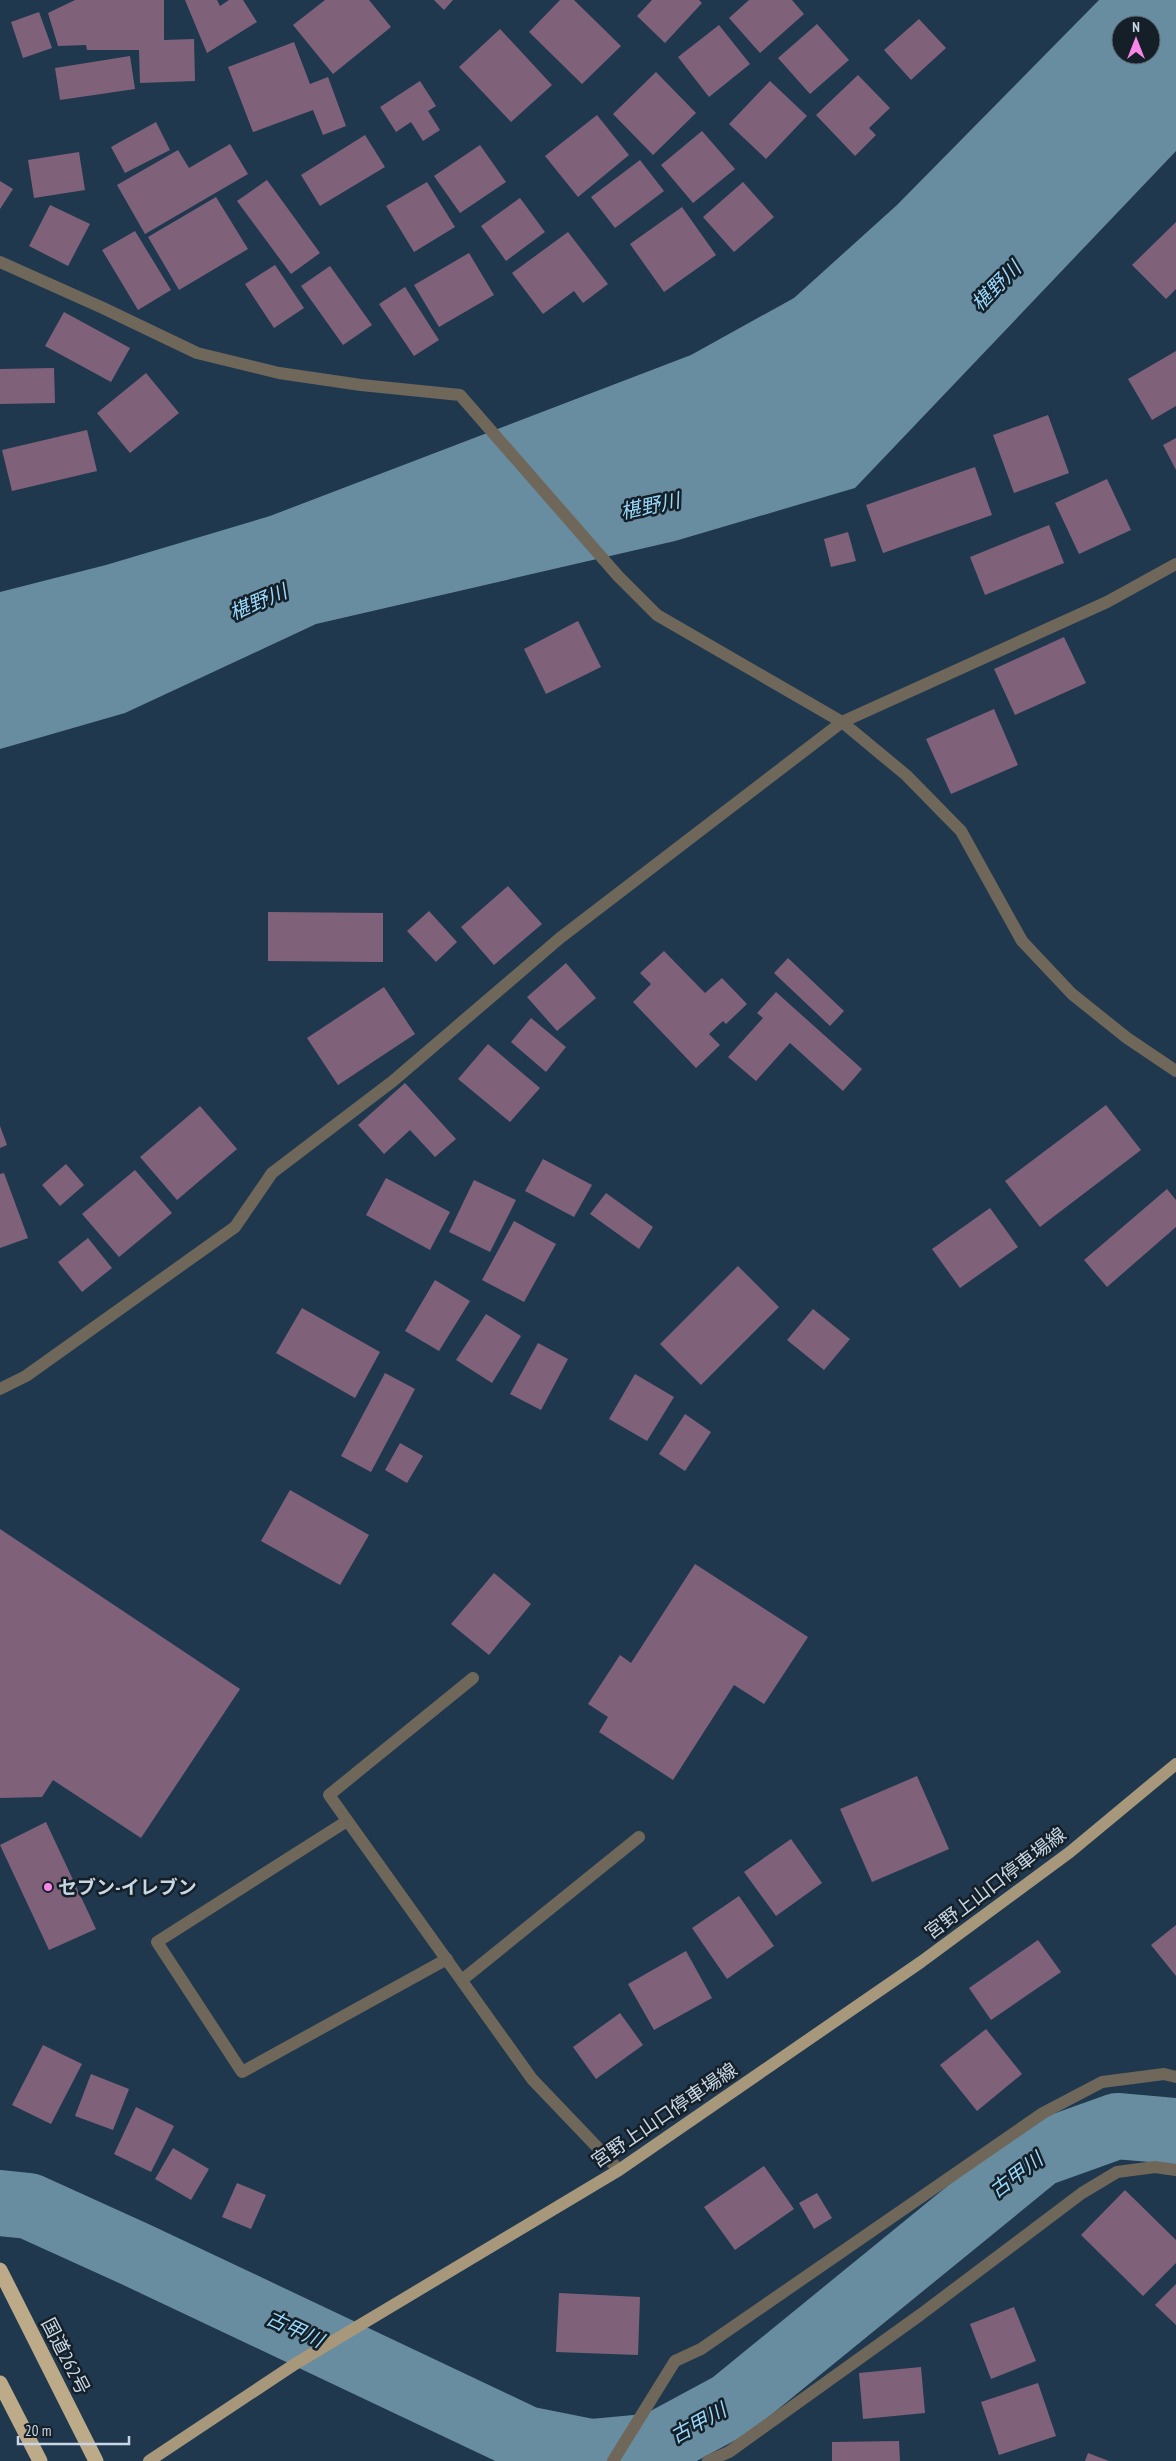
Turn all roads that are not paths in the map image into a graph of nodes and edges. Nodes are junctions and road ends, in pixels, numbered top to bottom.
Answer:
1 (0, 262) edge
2 (1176, 564) edge
3 (842, 722) junction
4 (1176, 1071) edge
5 (0, 1389) edge
6 (473, 1678) dead end
7 (1176, 1764) edge
8 (347, 1820) junction
9 (639, 1837) dead end
10 (447, 1959) junction
11 (462, 1980) junction
12 (1176, 2077) edge
13 (618, 2170) junction
14 (1176, 2170) edge
15 (0, 2270) edge
16 (0, 2383) edge
17 (40, 2461) edge
18 (96, 2461) edge
19 (149, 2461) edge
20 (613, 2461) edge
21 (708, 2461) edge

1 - 3 street
2 - 3 street
3 - 4 street
3 - 5 street
6 - 8 street
7 - 13 main road, 宮野上山口停車場線
8 - 10 street
8 - 10 street
9 - 11 street
10 - 11 street
11 - 13 street
12 - 20 street
13 - 19 main road, 宮野上山口停車場線
14 - 21 street
15 - 18 highway, 国道262号
16 - 17 highway

